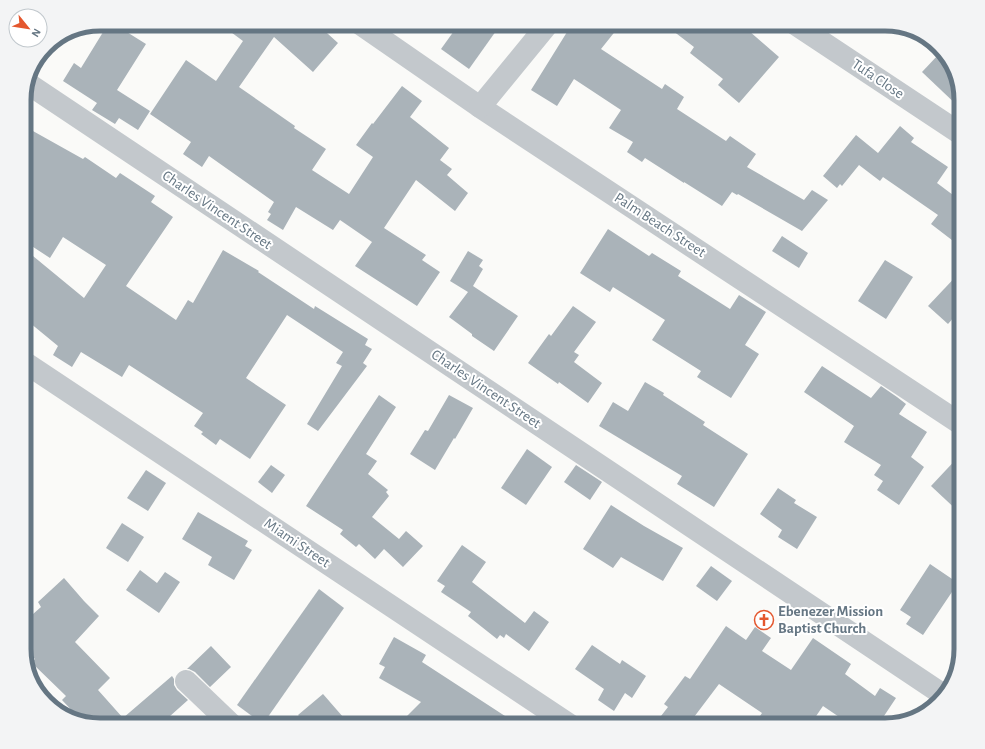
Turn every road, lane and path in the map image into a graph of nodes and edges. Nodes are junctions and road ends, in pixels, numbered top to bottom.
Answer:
1 (370, 31) edge
2 (542, 31) edge
3 (806, 31) edge
4 (32, 86) edge
5 (480, 107) junction
6 (954, 129) edge
7 (31, 367) edge
8 (954, 419) edge
9 (186, 681) dead end
10 (939, 692) edge
11 (225, 718) edge
12 (559, 718) edge

1 - 5 street, Palm Beach Street
2 - 5 street
3 - 6 street, Tufa Close
4 - 10 street, Charles Vincent Street
5 - 8 street, Palm Beach Street
7 - 12 street, Miami Street
9 - 11 street

